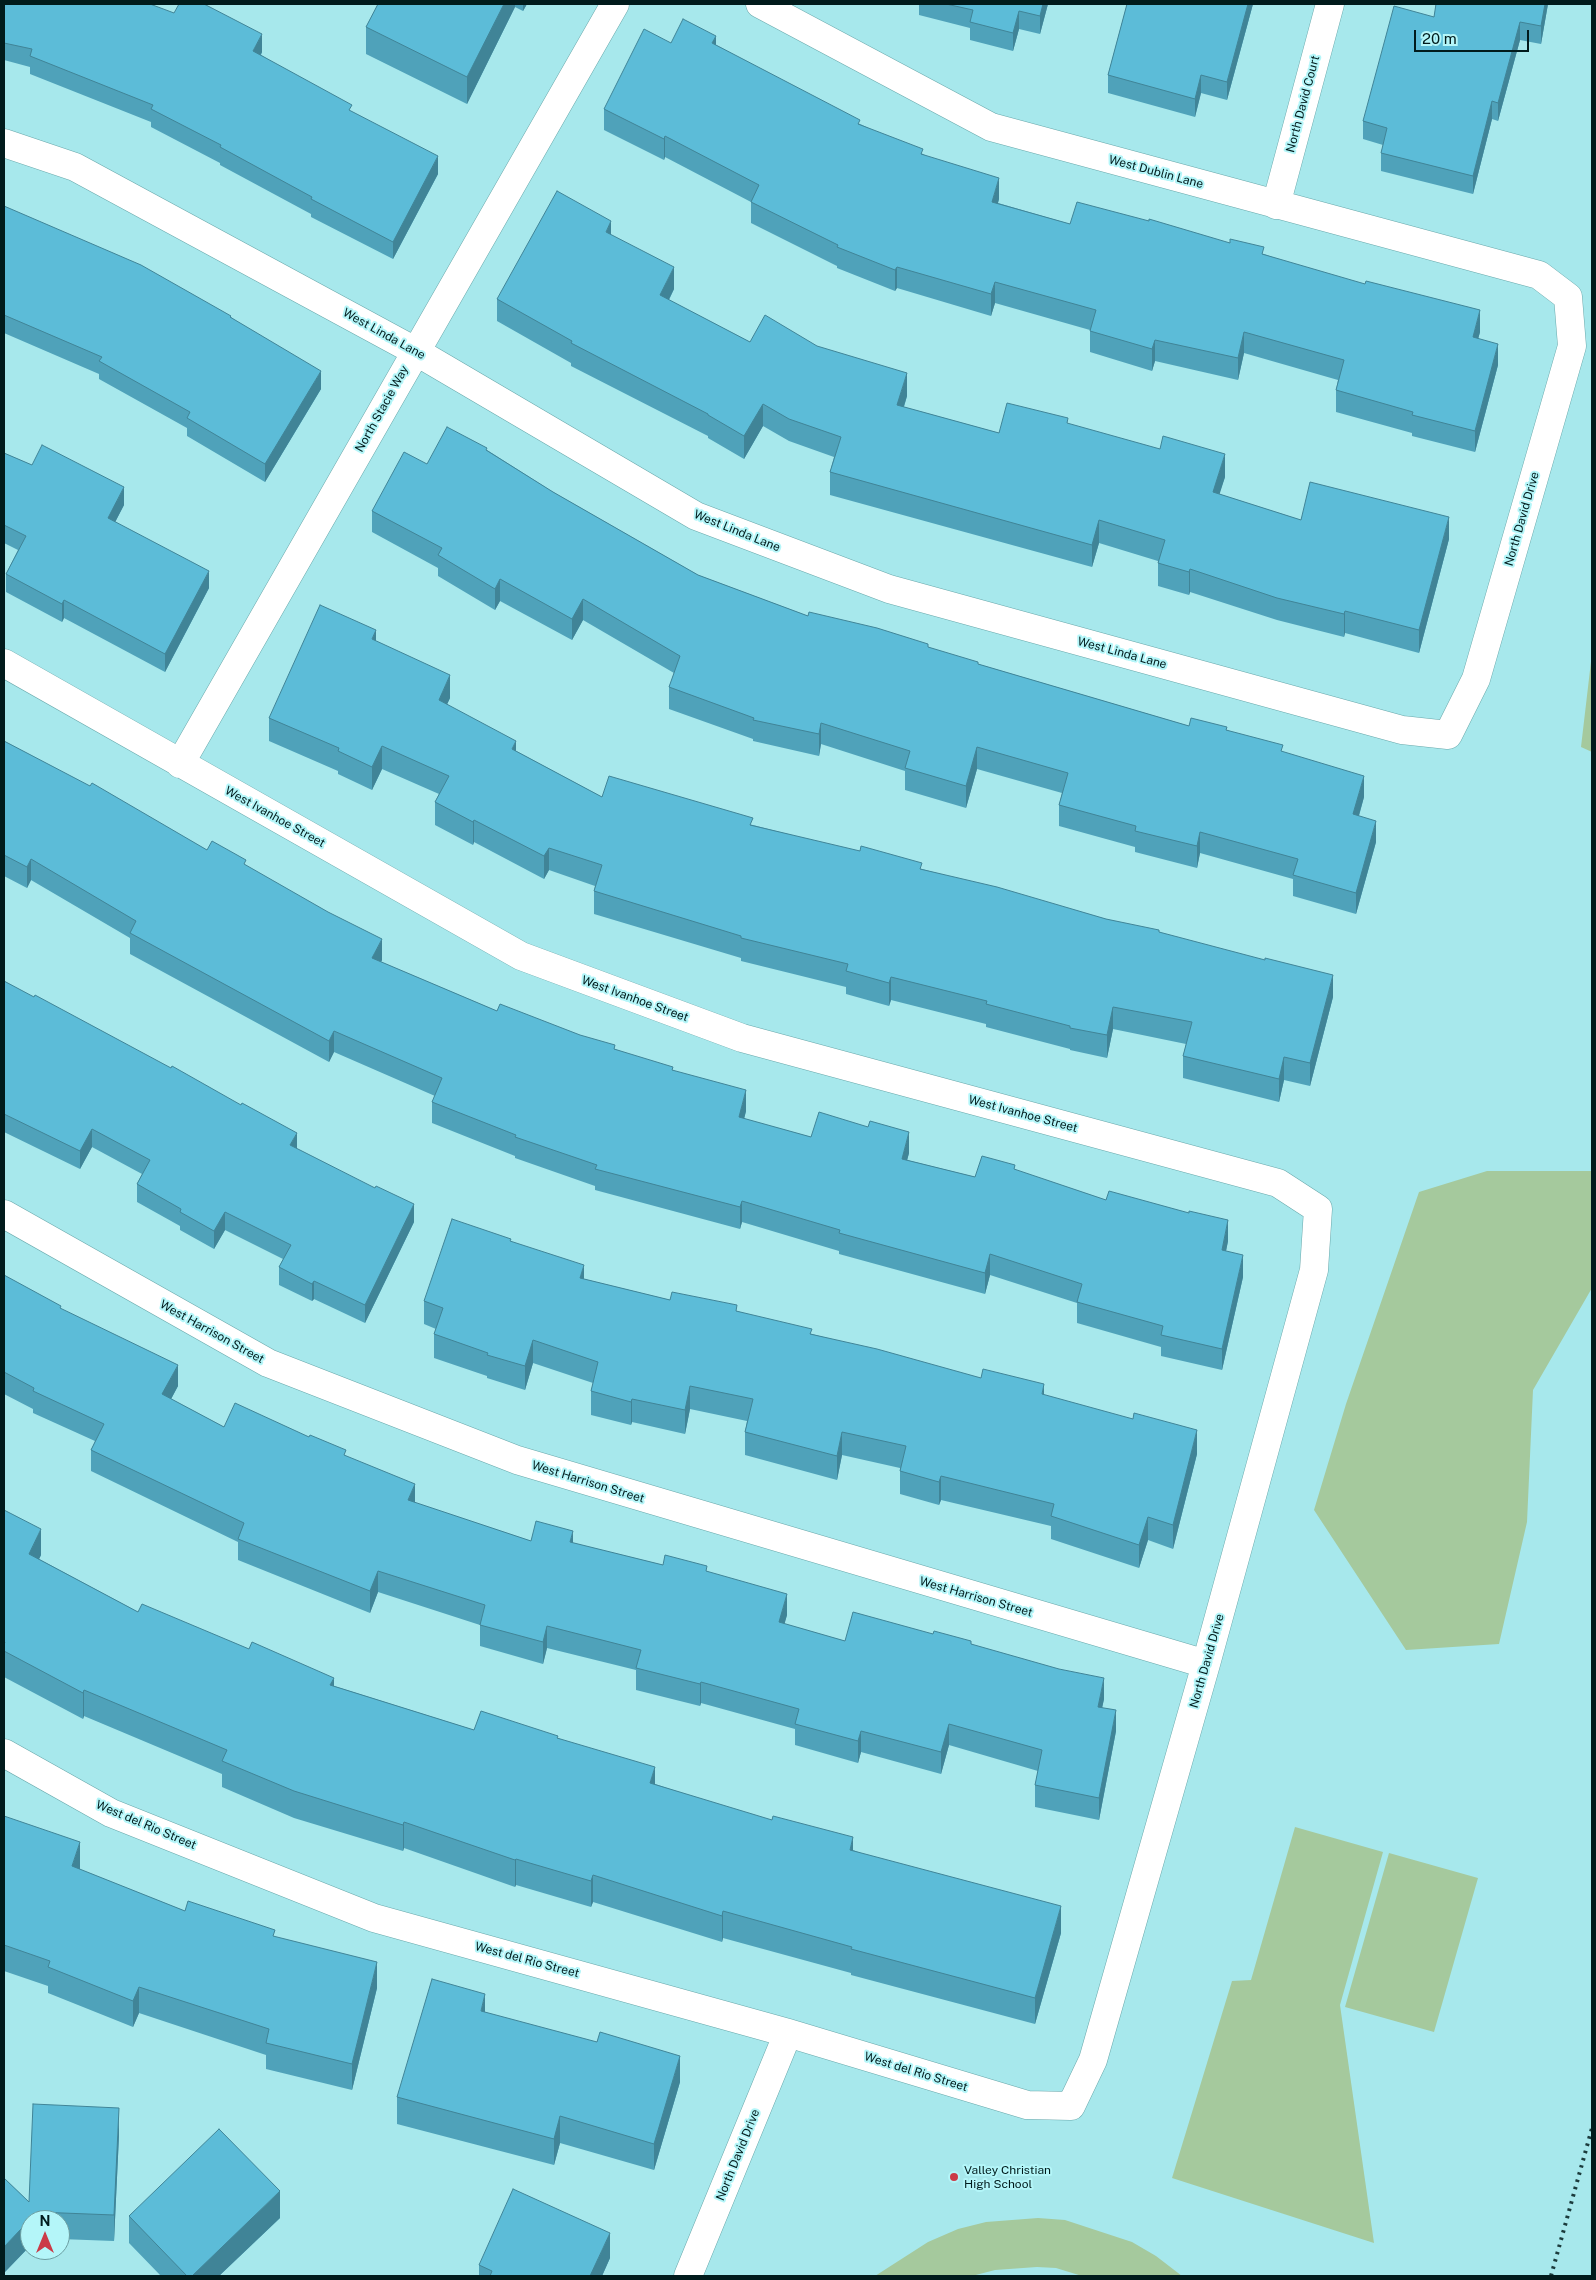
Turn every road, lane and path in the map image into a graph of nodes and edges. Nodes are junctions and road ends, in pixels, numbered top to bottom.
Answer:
1 (615, 4) edge
2 (760, 4) edge
3 (1330, 4) edge
4 (4, 143) edge
5 (1276, 204) junction
6 (1568, 297) joint
7 (415, 351) junction
8 (4, 663) edge
9 (1448, 735) joint
10 (180, 764) junction
11 (1318, 1209) joint
12 (4, 1214) edge
13 (1206, 1664) junction
14 (4, 1753) edge
15 (788, 2033) junction
16 (1071, 2106) joint
17 (688, 2276) edge

1 - 7 street, North Stacie Way
2 - 5 street, West Dublin Lane
3 - 5 street, North David Court
4 - 7 street, West Linda Lane
5 - 6 street, West Dublin Lane
6 - 9 street, North David Drive
7 - 9 street, West Linda Lane
7 - 10 street, North Stacie Way
8 - 10 street, West Ivanhoe Street
10 - 11 street, West Ivanhoe Street
11 - 13 street, North David Drive
12 - 13 street, West Harrison Street
13 - 16 street, North David Drive
14 - 15 street, West del Rio Street
15 - 16 street, West del Rio Street
15 - 17 street, North David Drive

